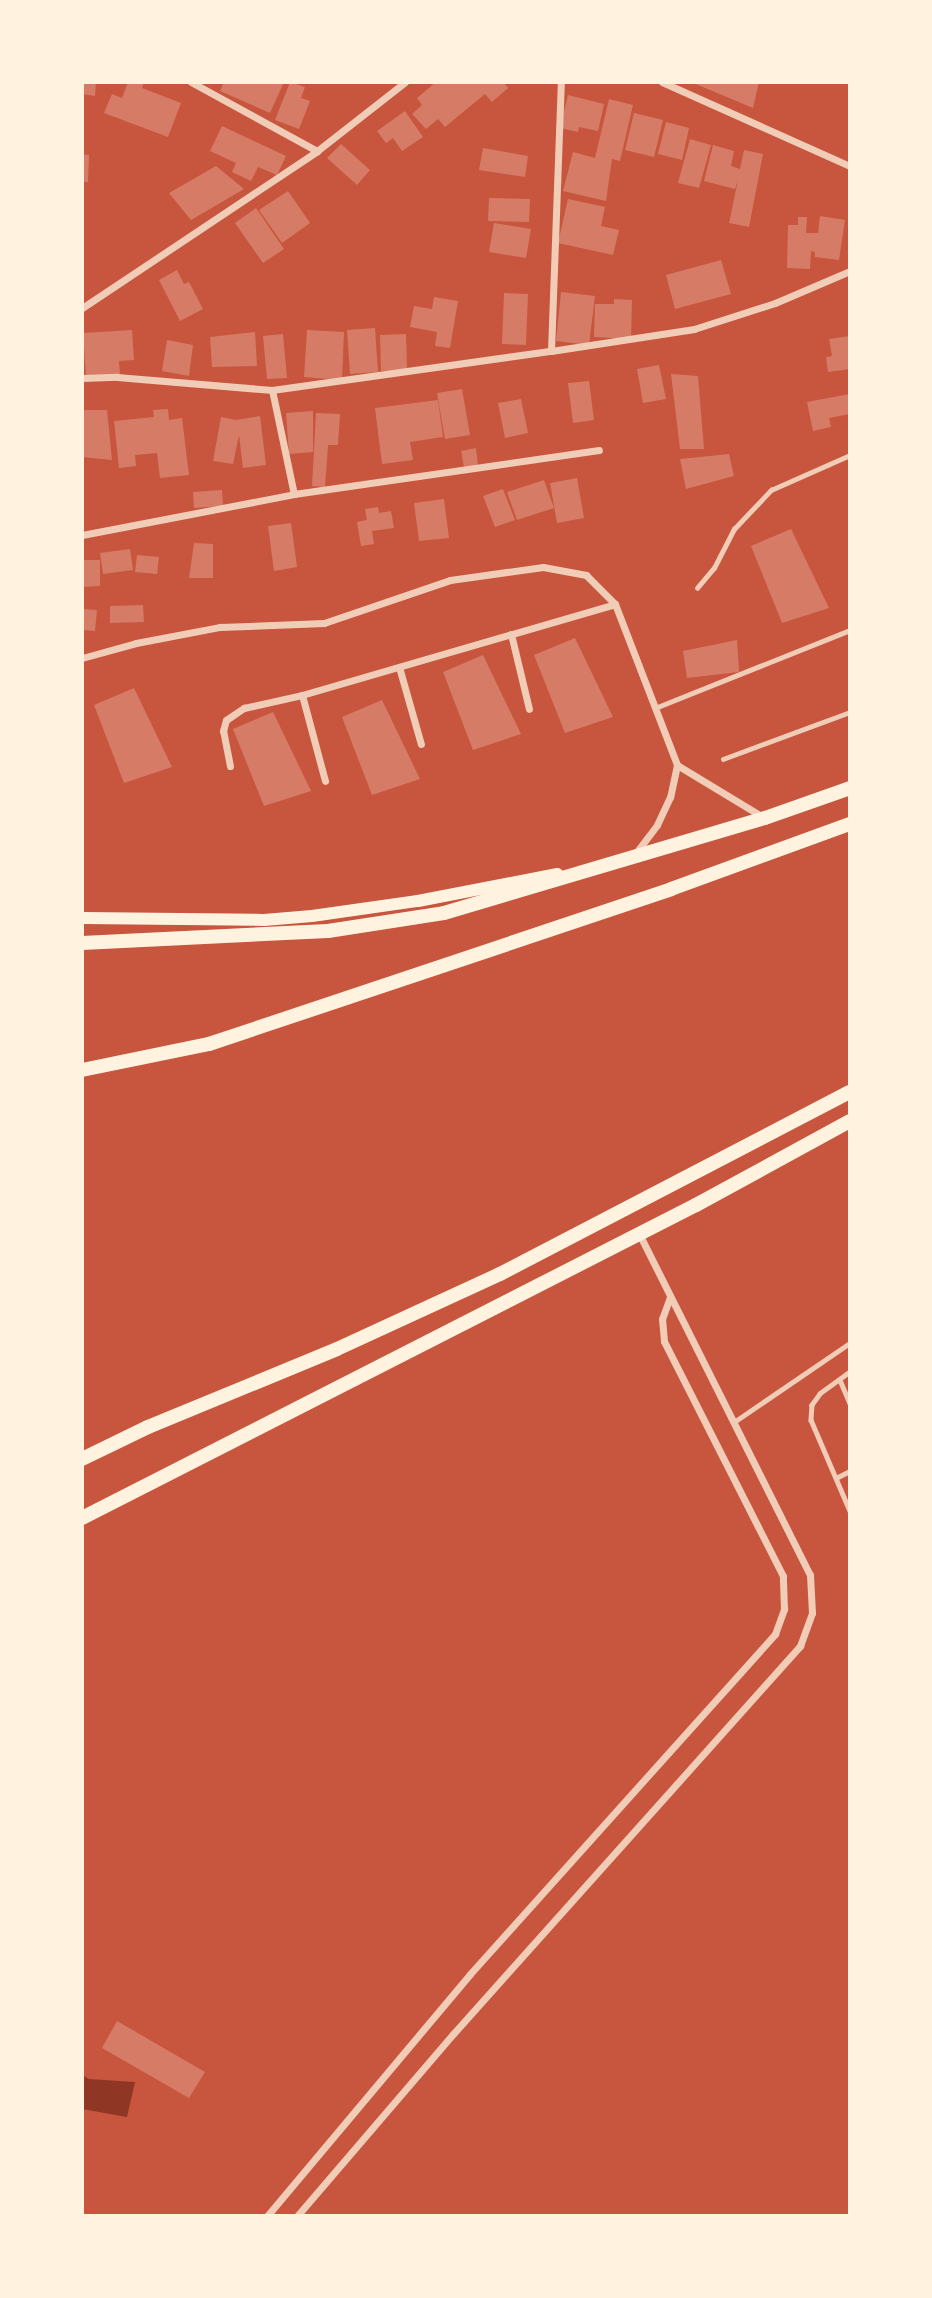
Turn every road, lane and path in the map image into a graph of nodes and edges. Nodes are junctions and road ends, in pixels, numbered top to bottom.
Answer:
1 (191, 82) edge
2 (405, 82) edge
3 (561, 82) edge
4 (663, 82) edge
5 (317, 151) junction
6 (850, 166) edge
7 (849, 274) edge
8 (82, 307) edge
9 (551, 351) junction
10 (82, 378) edge
11 (272, 390) junction
12 (599, 450) dead end
13 (850, 455) edge
14 (294, 495) junction
15 (82, 536) edge
16 (697, 588) dead end
17 (615, 604) junction
18 (850, 630) edge
19 (511, 634) junction
20 (82, 657) edge
21 (399, 667) junction
22 (302, 695) junction
23 (655, 708) junction
24 (529, 709) dead end
25 (850, 712) edge
26 (421, 744) dead end
27 (723, 759) dead end
28 (677, 765) junction
29 (230, 766) dead end
30 (325, 781) dead end
31 (850, 788) edge
32 (765, 818) junction
33 (850, 824) edge
34 (634, 856) junction
35 (608, 863) junction
36 (82, 918) edge
37 (82, 943) edge
38 (82, 1070) edge
39 (850, 1092) edge
40 (850, 1121) edge
41 (639, 1234) junction
42 (670, 1297) junction
43 (850, 1343) edge
44 (850, 1372) edge
45 (840, 1380) junction
46 (850, 1404) edge
47 (733, 1423) junction
48 (82, 1459) edge
49 (850, 1471) edge
50 (836, 1478) junction
51 (850, 1511) edge
52 (82, 1518) edge
53 (267, 2216) edge
54 (297, 2216) edge

1 - 5 street
2 - 5 street
3 - 9 street
4 - 6 street
5 - 8 street
7 - 9 street
9 - 11 street
10 - 11 street
11 - 14 street
12 - 14 street
13 - 16 lane
14 - 15 street
17 - 19 street
17 - 20 street
17 - 23 street
18 - 23 lane
19 - 21 street
19 - 24 street
21 - 22 street
21 - 26 street
22 - 29 street
22 - 30 street
23 - 28 street
25 - 27 lane
28 - 32 street
28 - 34 street
31 - 32 highway
32 - 34 highway
33 - 38 highway
34 - 35 highway
35 - 36 main road
35 - 37 highway
39 - 48 highway
40 - 41 highway
41 - 42 street
41 - 52 highway
42 - 47 street
42 - 53 street
43 - 47 lane
44 - 45 lane
45 - 46 lane
45 - 50 lane
47 - 54 street
49 - 50 lane
50 - 51 lane

